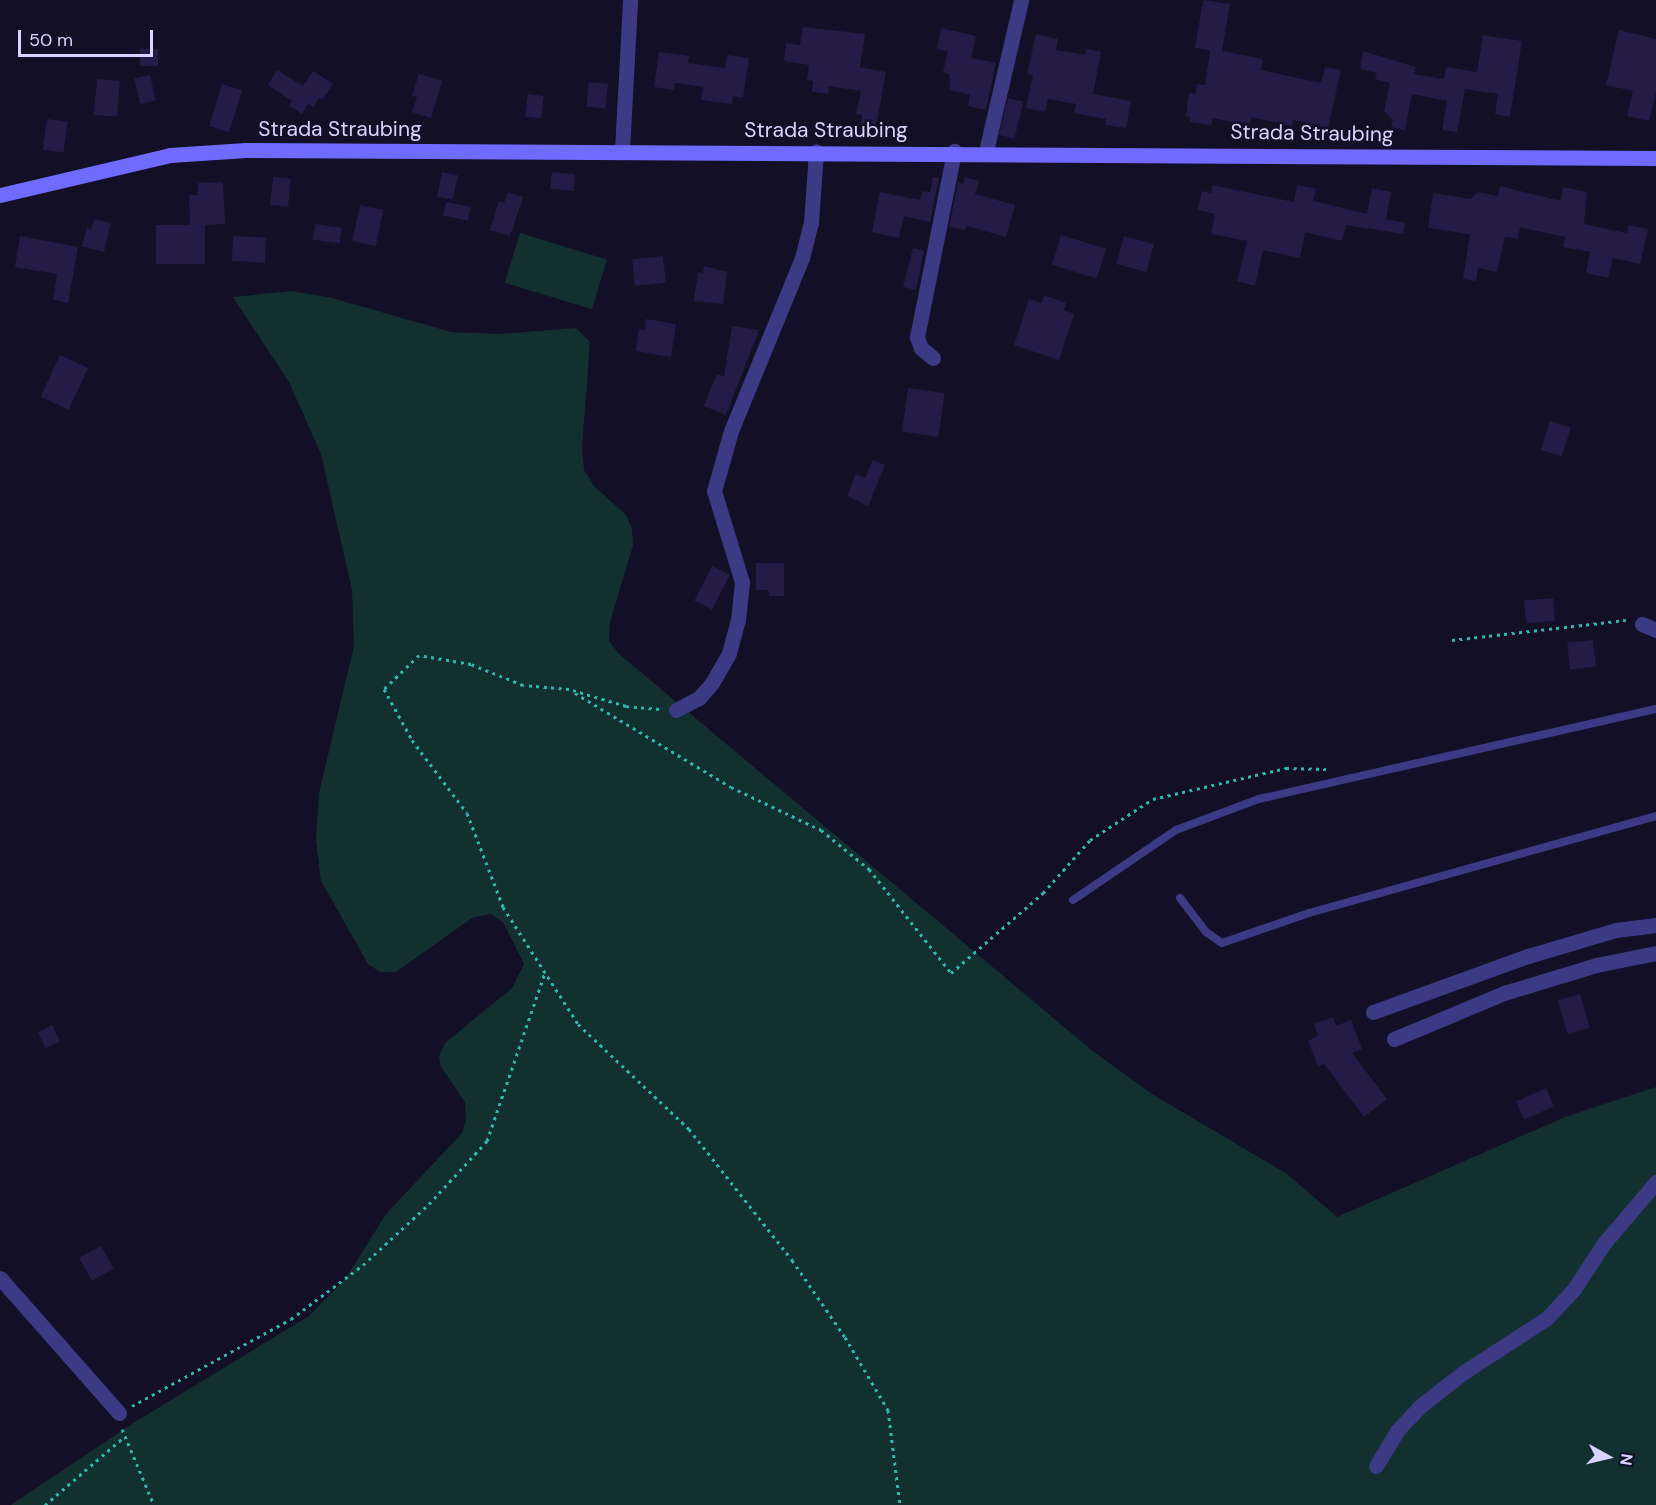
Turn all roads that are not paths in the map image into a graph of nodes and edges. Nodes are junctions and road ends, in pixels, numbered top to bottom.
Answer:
1 (630, 0) edge
2 (1021, 0) edge
3 (622, 150) junction
4 (816, 151) junction
5 (954, 151) junction
6 (986, 151) junction
7 (1656, 158) edge
8 (0, 195) edge
9 (933, 358) dead end
10 (1656, 709) edge
11 (676, 710) road end
12 (1656, 816) edge
13 (1179, 897) dead end
14 (1073, 900) dead end
15 (1656, 925) edge
16 (1656, 953) edge
17 (1373, 1011) dead end
18 (1394, 1039) dead end
19 (1656, 1182) edge
20 (0, 1278) edge
21 (119, 1413) road end
22 (1376, 1466) dead end

1 - 3 street
2 - 6 street
3 - 4 main road, Strada Straubing
3 - 8 main road, Strada Straubing
4 - 5 main road, Strada Straubing
4 - 11 street
5 - 6 main road, Strada Straubing
5 - 9 street
6 - 7 main road, Strada Straubing
10 - 14 lane
12 - 13 lane
15 - 17 street
16 - 18 street
19 - 22 street
20 - 21 street

